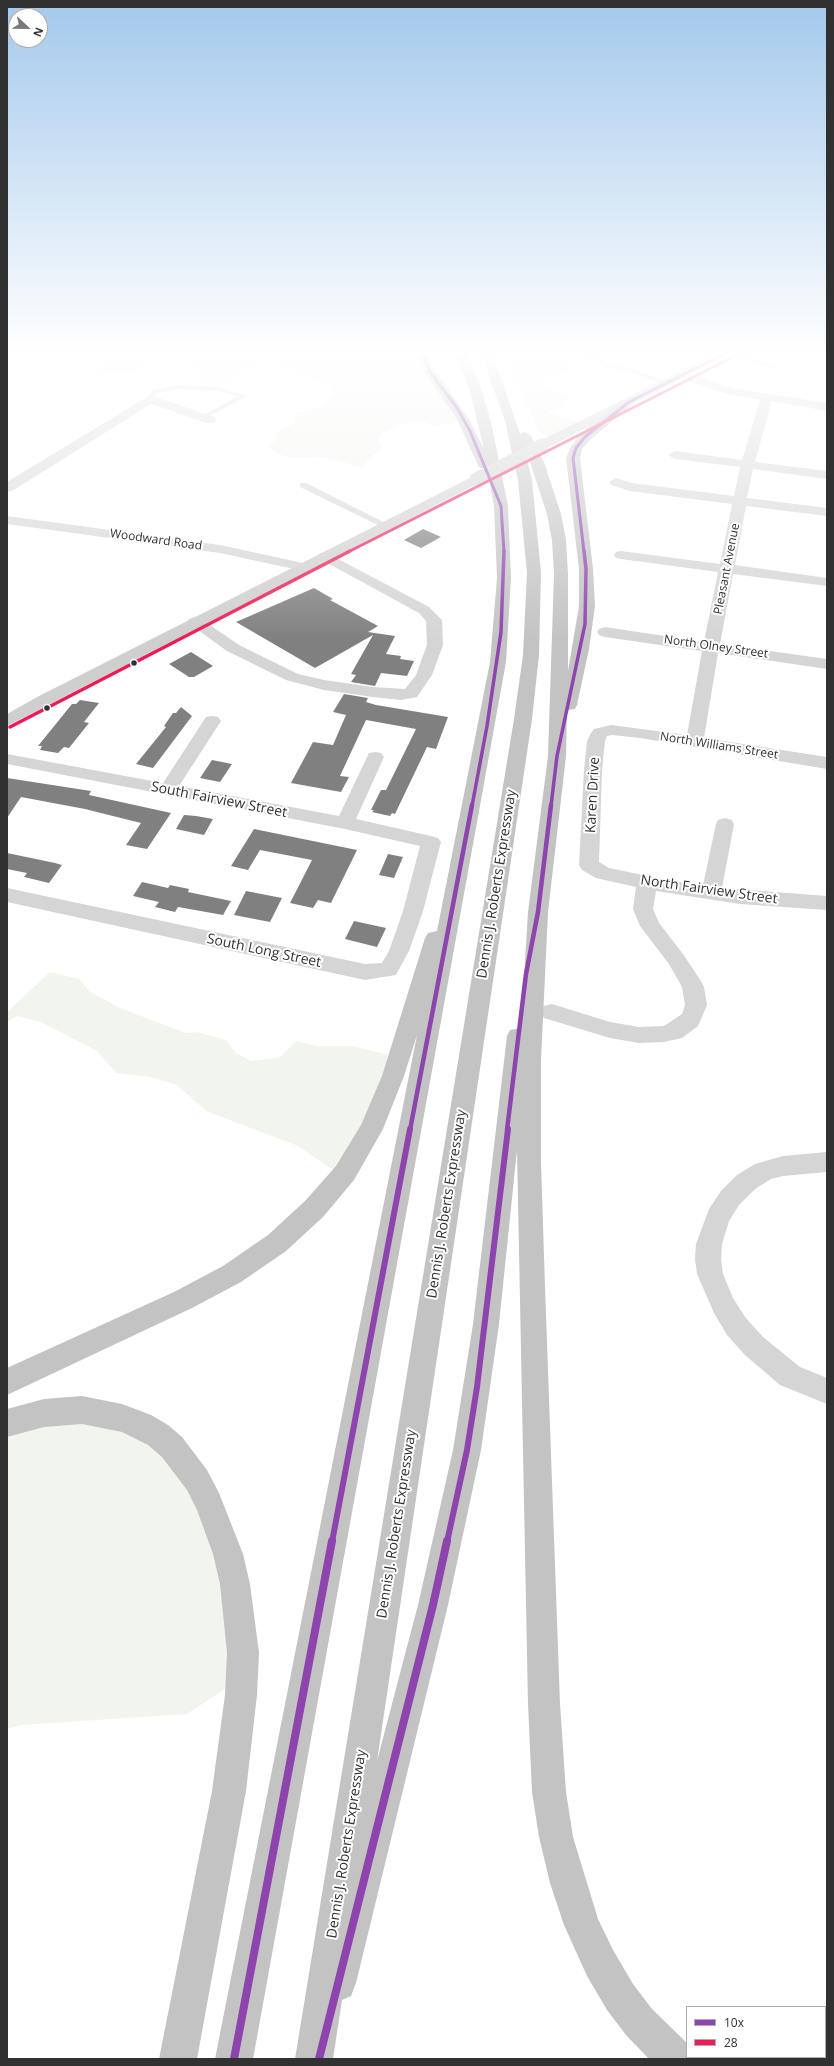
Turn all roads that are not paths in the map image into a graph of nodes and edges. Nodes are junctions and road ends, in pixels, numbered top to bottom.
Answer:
1 (72, 447) edge
2 (477, 447) edge
3 (490, 447) edge
4 (517, 447) edge
5 (529, 447) edge
6 (537, 447) edge
7 (576, 447) edge
8 (752, 447) edge
9 (675, 455) dead end
10 (747, 465) junction
11 (827, 475) edge
12 (616, 482) dead end
13 (303, 485) dead end
14 (7, 488) edge
15 (741, 501) junction
16 (501, 506) junction
17 (827, 512) edge
18 (7, 520) edge
19 (384, 525) junction
20 (621, 554) dead end
21 (325, 556) junction
22 (303, 567) junction
23 (726, 568) junction
24 (827, 582) edge
25 (195, 622) junction
26 (605, 632) dead end
27 (711, 647) junction
28 (827, 664) edge
29 (7, 721) edge
30 (212, 721) dead end
31 (611, 730) joint
32 (695, 742) junction
33 (557, 756) junction
34 (375, 757) dead end
35 (7, 759) edge
36 (827, 763) edge
37 (167, 790) junction
38 (345, 823) junction
39 (726, 824) dead end
40 (431, 842) joint
41 (461, 859) junction
42 (592, 868) joint
43 (647, 882) junction
44 (712, 893) junction
45 (7, 895) edge
46 (827, 903) edge
47 (538, 912) junction
48 (552, 1012) dead end
49 (827, 1162) edge
50 (7, 1382) edge
51 (827, 1391) edge
52 (7, 1423) edge
53 (178, 2059) edge
54 (234, 2059) edge
55 (314, 2059) edge
56 (319, 2059) edge
57 (676, 2059) edge

1 - 14 street
2 - 16 highway
3 - 16 highway
4 - 55 highway, Dennis J. Roberts Expressway
5 - 33 highway
6 - 19 main road, bridge
7 - 33 highway
8 - 10 street, Pleasant Avenue
9 - 10 street
10 - 11 street
10 - 15 street, Pleasant Avenue
12 - 15 street
13 - 19 lane
15 - 17 street
15 - 23 street, Pleasant Avenue
16 - 41 highway
18 - 22 street, Woodward Road
19 - 21 main road
20 - 23 street
21 - 22 main road
21 - 25 street
22 - 25 main road
23 - 24 street
23 - 27 street, Pleasant Avenue
25 - 29 main road
26 - 27 street, North Olney Street
27 - 28 street, North Olney Street
27 - 32 street, Pleasant Avenue
30 - 37 street
31 - 32 street, North Williams Street
31 - 42 street, Karen Drive
32 - 36 street, North Williams Street
33 - 47 highway
34 - 38 street
35 - 37 street, South Fairview Street
37 - 38 street, South Fairview Street
38 - 40 street, South Fairview Street
39 - 44 street
40 - 45 street, South Long Street
41 - 50 highway
41 - 54 highway
42 - 43 street, North Fairview Street
43 - 44 street, North Fairview Street
43 - 48 street
44 - 46 street, North Fairview Street
47 - 56 highway
47 - 57 highway
49 - 51 street
52 - 53 highway

